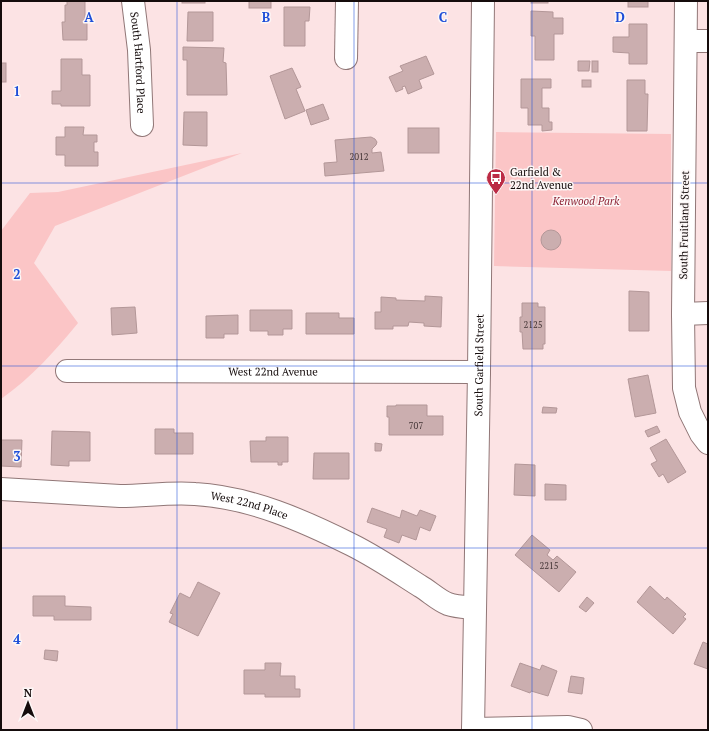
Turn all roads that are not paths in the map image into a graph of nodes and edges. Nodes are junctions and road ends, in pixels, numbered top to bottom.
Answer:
1 (133, 1) edge
2 (346, 1) edge
3 (483, 1) edge
4 (686, 1) edge
5 (686, 40) junction
6 (708, 41) edge
7 (346, 58) dead end
8 (142, 125) dead end
9 (708, 313) edge
10 (683, 314) junction
11 (67, 371) dead end
12 (479, 372) junction
13 (708, 443) edge
14 (1, 489) edge
15 (475, 608) junction
16 (575, 728) edge
17 (473, 730) edge

1 - 8 street, South Hartford Place
2 - 7 street
3 - 12 street, South Garfield Street
4 - 5 street, South Fruitland Street
5 - 6 street
5 - 10 street, South Fruitland Street
9 - 10 street
10 - 13 street, South Fruitland Street
11 - 12 street, West 22nd Avenue
12 - 15 street, South Garfield Street
14 - 15 street, West 22nd Place
15 - 17 street, South Garfield Street
16 - 17 street

